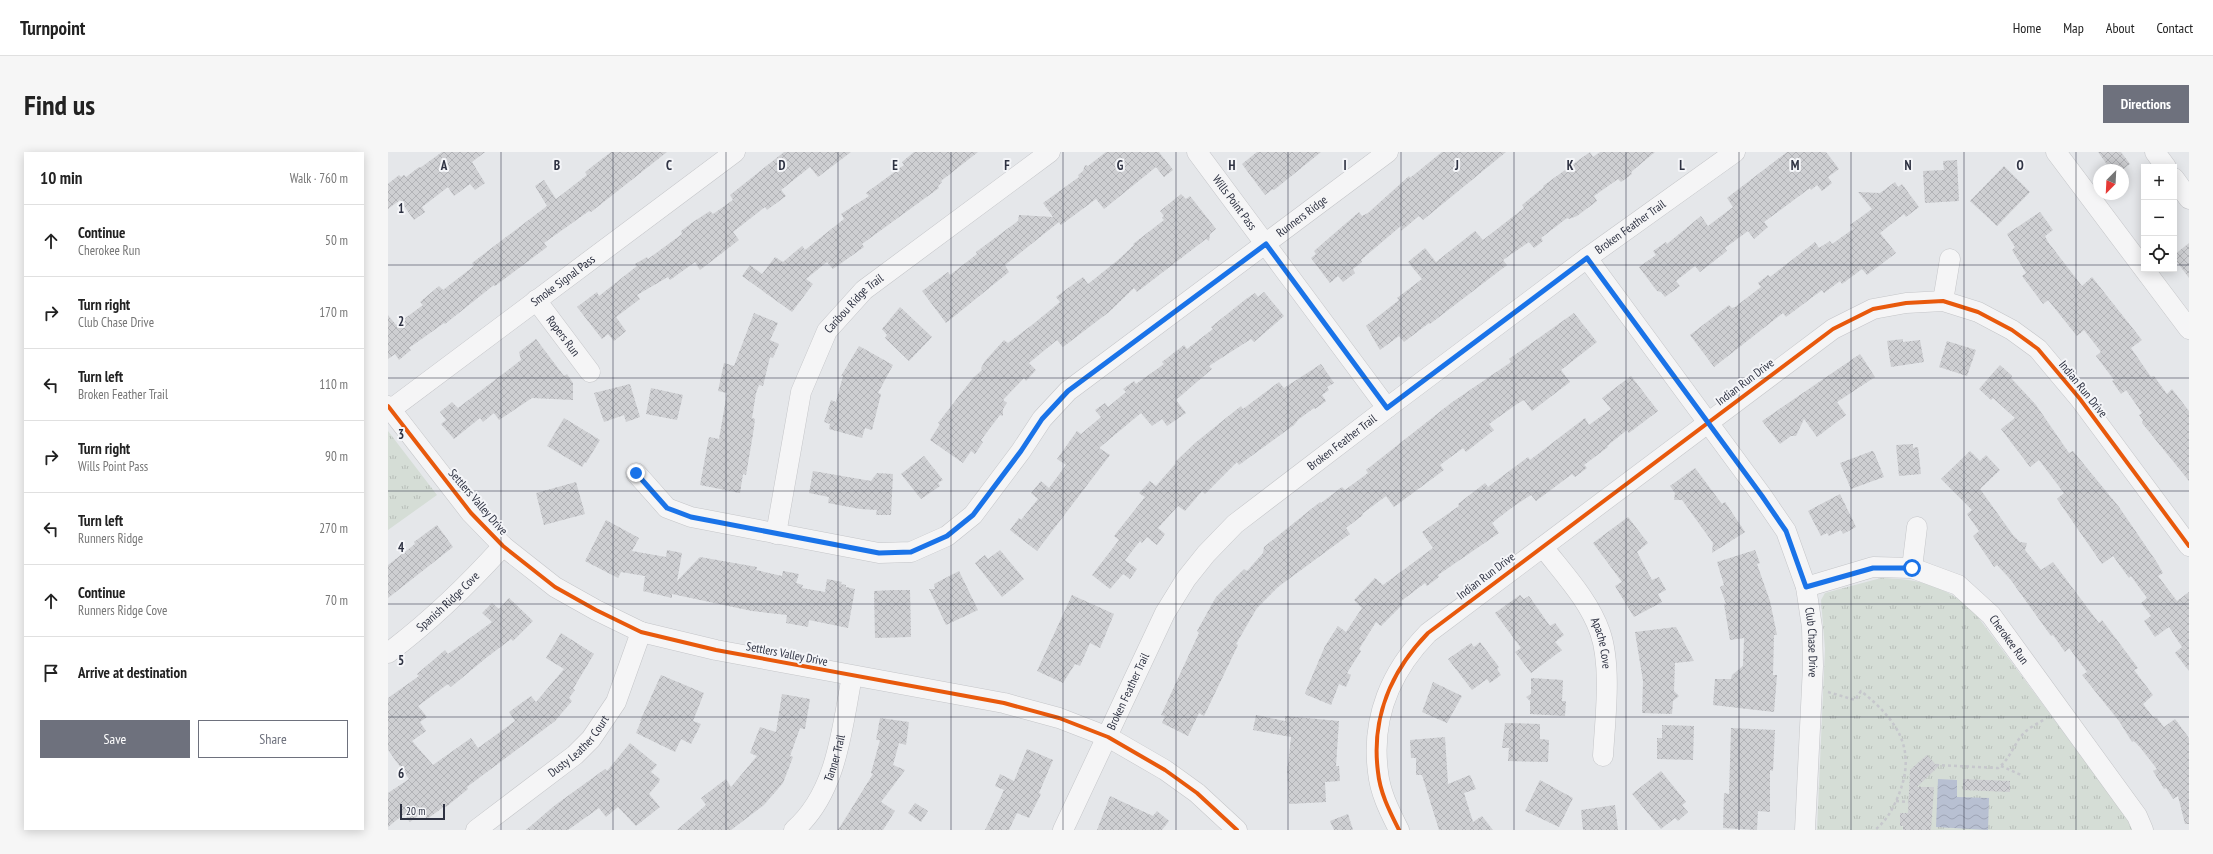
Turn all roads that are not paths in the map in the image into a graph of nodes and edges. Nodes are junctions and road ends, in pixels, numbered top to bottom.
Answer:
1 (735, 152) edge
2 (1050, 152) edge
3 (1197, 152) edge
4 (1388, 152) edge
5 (1735, 152) edge
6 (2056, 152) edge
7 (2155, 152) edge
8 (2164, 164) edge
9 (2177, 182) edge
10 (2189, 199) edge
11 (1266, 244) junction
12 (1587, 258) junction
13 (1950, 259) dead end
14 (536, 300) junction
15 (1943, 301) junction
16 (2189, 329) edge
17 (590, 372) dead end
18 (389, 408) edge
19 (1387, 408) junction
20 (1707, 423) junction
21 (636, 473) dead end
22 (1917, 527) dead end
23 (776, 534) junction
24 (503, 546) junction
25 (2189, 546) edge
26 (1543, 547) junction
27 (1912, 568) junction
28 (1806, 587) junction
29 (642, 632) junction
30 (388, 653) edge
31 (852, 676) junction
32 (1108, 737) junction
33 (1603, 756) dead end
34 (476, 830) edge
35 (794, 830) edge
36 (1064, 830) edge
37 (1237, 830) edge
38 (1398, 830) edge
39 (1805, 830) edge
40 (2143, 830) edge

1 - 14 street, Smoke Signal Pass
2 - 23 street, Caribou Ridge Trail
3 - 11 street, Wills Point Pass
4 - 11 street, Runners Ridge
5 - 12 street, Broken Feather Trail
6 - 16 street
7 - 8 street
9 - 10 street
11 - 19 street, Wills Point Pass
11 - 23 street, Runners Ridge
12 - 19 street, Broken Feather Trail
12 - 20 street, Club Chase Drive
13 - 15 street
14 - 17 street, Ropers Run
14 - 18 street, Smoke Signal Pass
15 - 20 street, Indian Run Drive
15 - 25 street, Indian Run Drive
18 - 24 street, Settlers Valley Drive
19 - 32 street, Broken Feather Trail
20 - 26 street, Indian Run Drive
20 - 28 street, Club Chase Drive
21 - 23 street, Runners Ridge
22 - 27 street
24 - 29 street, Settlers Valley Drive
24 - 30 street, Spanish Ridge Cove
26 - 33 street, Apache Cove
26 - 38 street, Indian Run Drive
27 - 28 street, Cherokee Run
27 - 40 street, Cherokee Run
28 - 39 street, Club Chase Drive
29 - 31 street, Settlers Valley Drive
29 - 34 street, Dusty Leather Court
31 - 32 street, Settlers Valley Drive
31 - 35 street, Tanner Trail
32 - 36 street, Broken Feather Trail
32 - 37 street, Settlers Valley Drive

